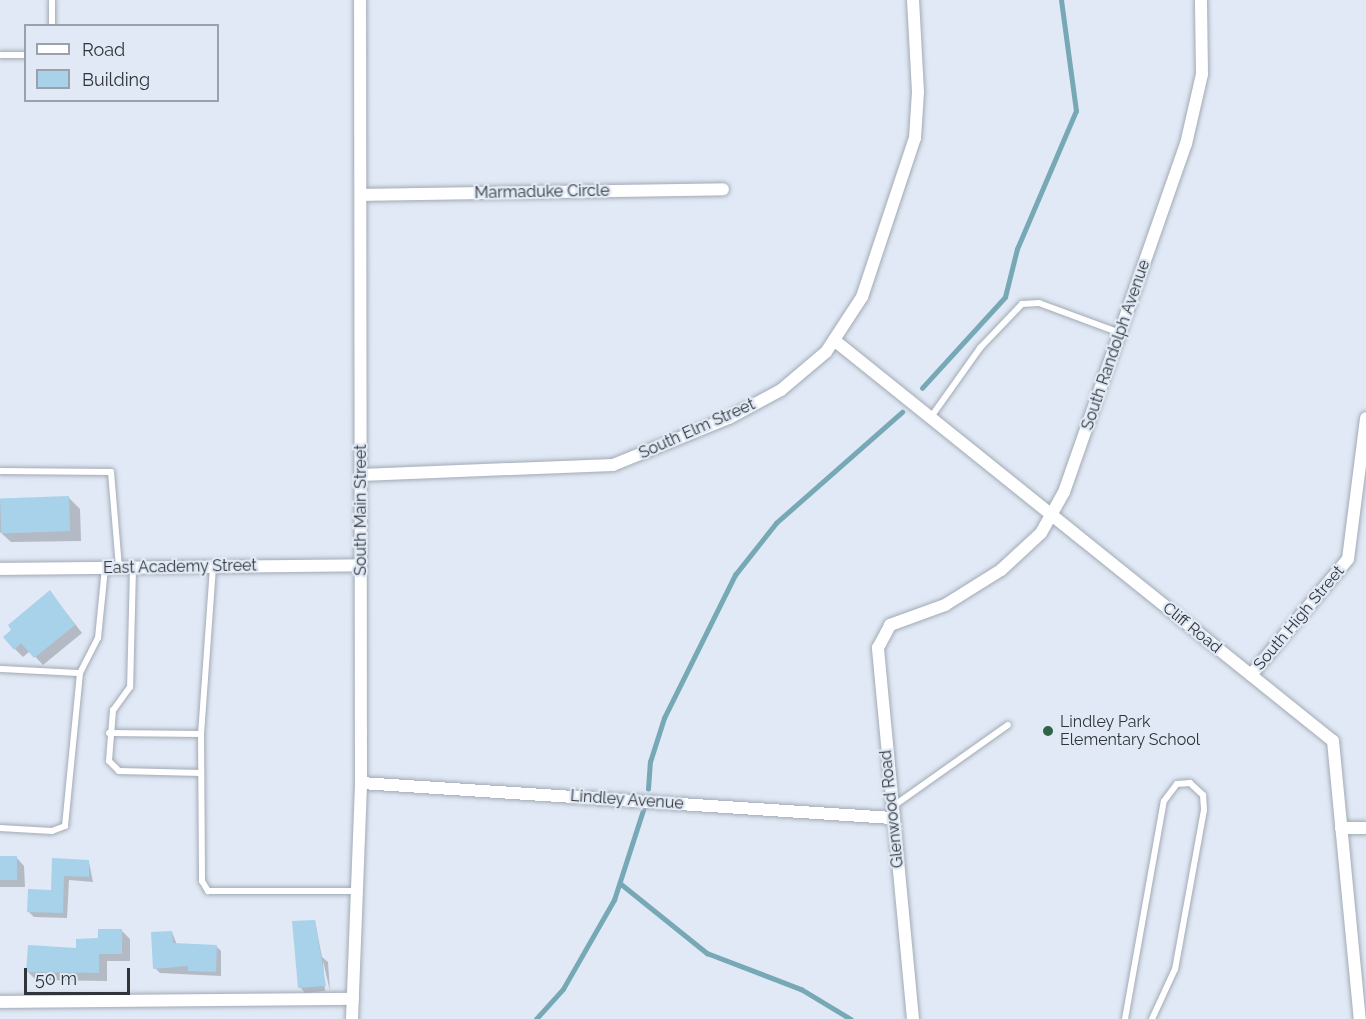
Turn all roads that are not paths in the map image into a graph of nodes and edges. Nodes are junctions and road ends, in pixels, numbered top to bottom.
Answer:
1 (51, 0) edge
2 (360, 0) edge
3 (913, 0) edge
4 (1201, 0) edge
5 (52, 24) edge
6 (0, 55) edge
7 (24, 55) edge
8 (723, 189) dead end
9 (360, 195) junction
10 (1120, 333) junction
11 (834, 340) junction
12 (930, 418) junction
13 (1366, 418) edge
14 (0, 471) edge
15 (361, 475) junction
16 (1051, 514) junction
17 (361, 565) junction
18 (213, 567) junction
19 (105, 568) junction
20 (119, 568) junction
21 (134, 568) junction
22 (0, 569) edge
23 (911, 615) joint
24 (0, 669) edge
25 (80, 673) junction
26 (1251, 675) junction
27 (1008, 725) dead end
28 (109, 733) junction
29 (201, 734) junction
30 (201, 773) junction
31 (361, 783) junction
32 (892, 813) junction
33 (0, 828) edge
34 (1341, 828) junction
35 (1366, 828) edge
36 (360, 891) junction
37 (353, 999) junction
38 (0, 1002) edge
39 (352, 1019) edge
40 (913, 1019) edge
41 (1125, 1019) edge
42 (1152, 1019) edge
43 (1360, 1019) edge

1 - 5 lane
2 - 9 street, South Main Street
3 - 11 street, South Elm Street
4 - 10 street, South Randolph Avenue
6 - 7 lane
8 - 9 street, Marmaduke Circle
9 - 15 street, South Main Street
10 - 12 lane
10 - 16 street, South Randolph Avenue
11 - 12 street, Cliff Road
11 - 15 street, South Elm Street
12 - 16 street, Cliff Road
13 - 26 street, South High Street
14 - 20 lane
15 - 17 street, South Main Street
16 - 23 street, South Randolph Avenue
16 - 26 street, Cliff Road
17 - 18 street, East Academy Street
17 - 31 street, South Main Street
18 - 21 street, East Academy Street
18 - 29 lane
19 - 20 street, East Academy Street
19 - 22 street, East Academy Street
19 - 25 lane
20 - 21 street, East Academy Street
21 - 28 lane
23 - 32 street, Glenwood Road
24 - 25 lane
25 - 33 lane
26 - 34 street, Cliff Road
27 - 32 lane
28 - 29 lane
28 - 30 lane
29 - 30 lane
30 - 36 lane
31 - 32 street, Lindley Avenue
31 - 36 street, South Main Street
32 - 40 street, Glenwood Road
34 - 35 street
34 - 43 street, Cliff Road
36 - 37 street, South Main Street
37 - 38 street
37 - 39 street, South Main Street
41 - 42 lane

